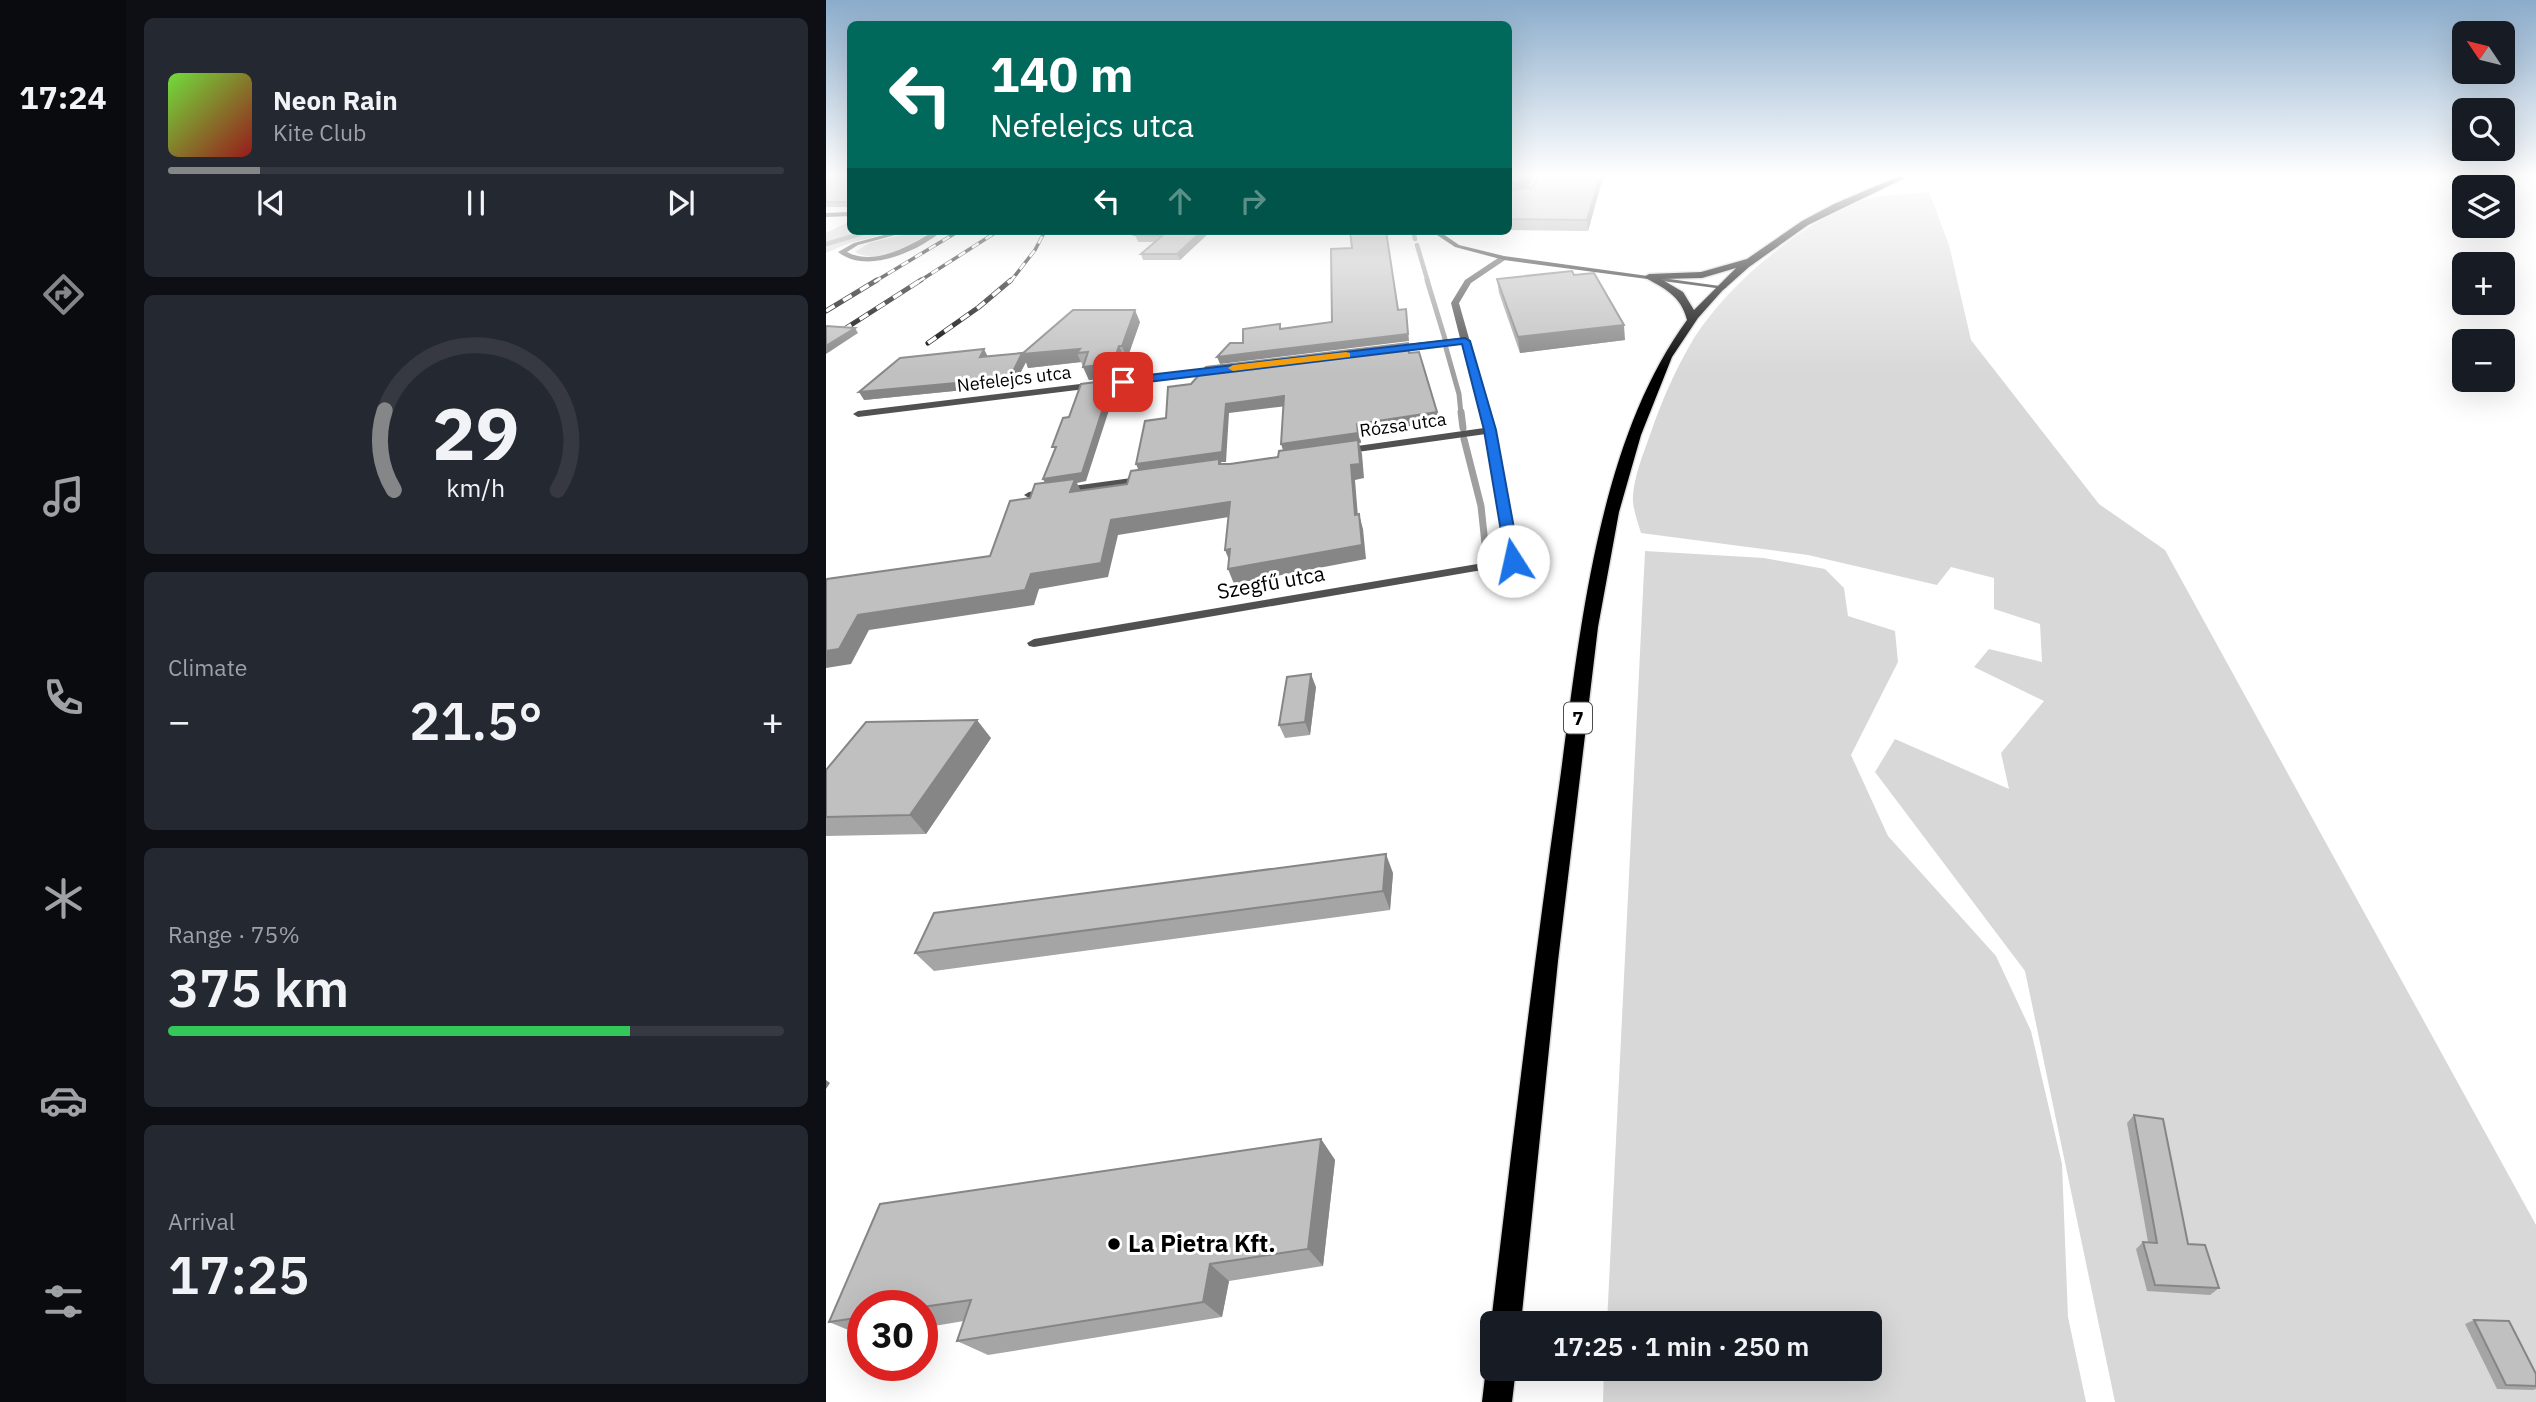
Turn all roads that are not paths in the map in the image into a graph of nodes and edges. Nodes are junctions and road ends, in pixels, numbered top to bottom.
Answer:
1 (862, 242) edge
2 (919, 242) edge
3 (1452, 242) edge
4 (1776, 242) edge
5 (1504, 258) junction
6 (1750, 261) junction
7 (1649, 277) junction
8 (1723, 287) junction
9 (1692, 320) junction
10 (1465, 341) junction
11 (1382, 350) edge
12 (1230, 368) edge
13 (858, 414) dead end
14 (1490, 430) junction
15 (1327, 453) edge
16 (1151, 478) edge
17 (1029, 495) edge
18 (1034, 643) dead end
19 (1507, 1311) edge
20 (1499, 1381) edge
21 (1497, 1402) edge

1 - 2 street
3 - 5 main road
4 - 6 main road, 7
5 - 7 main road
5 - 10 street
6 - 7 main road
6 - 8 main road, 7
7 - 8 main road
7 - 9 main road
8 - 9 main road, 7
9 - 19 main road, 7
10 - 11 street
10 - 14 street
12 - 13 street, Nefelejcs utca
14 - 15 street, Rózsa utca
14 - 18 street, Szegfű utca
16 - 17 street
20 - 21 main road

